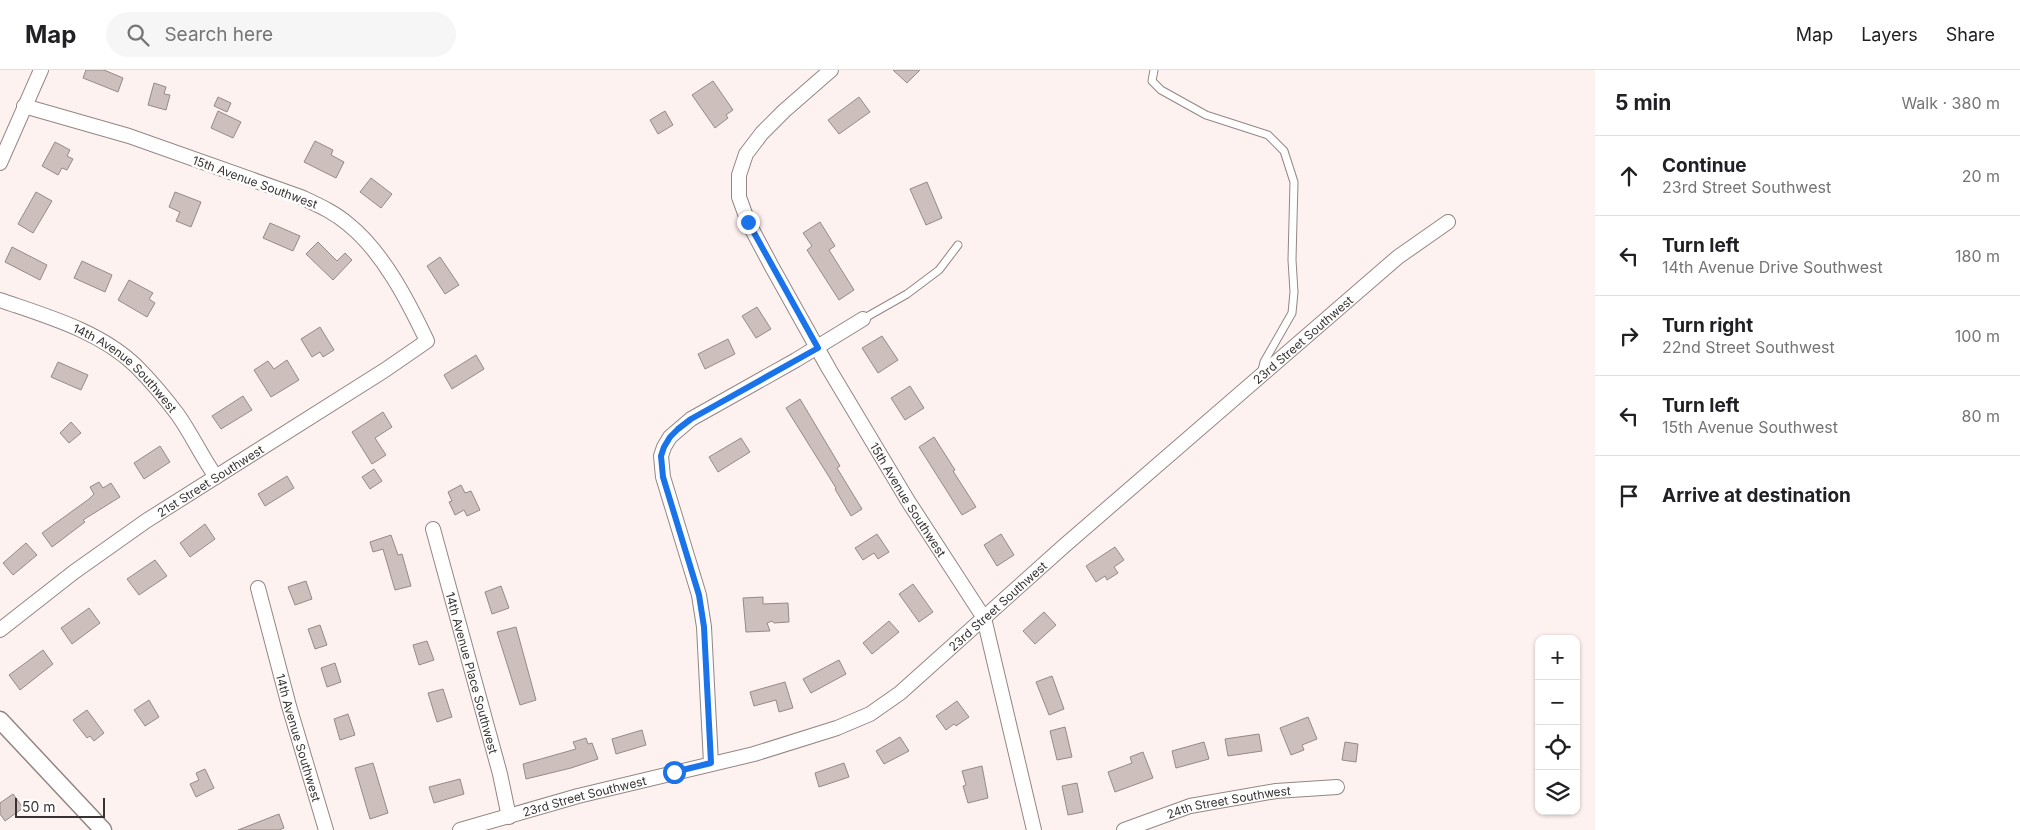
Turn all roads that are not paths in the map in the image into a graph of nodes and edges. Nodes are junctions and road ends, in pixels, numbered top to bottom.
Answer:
1 (41, 70) edge
2 (831, 70) edge
3 (1154, 70) edge
4 (24, 106) junction
5 (0, 163) edge
6 (1448, 222) dead end
7 (958, 245) dead end
8 (0, 300) edge
9 (863, 319) joint
10 (427, 341) joint
11 (818, 348) junction
12 (1260, 376) junction
13 (216, 477) junction
14 (433, 529) dead end
15 (258, 588) dead end
16 (984, 618) junction
17 (0, 630) edge
18 (0, 720) edge
19 (711, 763) junction
20 (1337, 787) dead end
21 (509, 816) junction
22 (103, 830) edge
23 (326, 830) edge
24 (460, 830) edge
25 (1034, 830) edge
26 (1124, 830) edge

1 - 4 street
2 - 11 street, 15th Avenue Southwest
3 - 12 lane
4 - 5 street
4 - 10 street, 15th Avenue Southwest
6 - 12 street, 23rd Street Southwest
7 - 9 lane
8 - 13 street, 14th Avenue Southwest
9 - 11 street
10 - 13 street, 21st Street Southwest
11 - 16 street, 15th Avenue Southwest
11 - 19 street
12 - 16 street, 23rd Street Southwest
13 - 17 street, 21st Street Southwest
14 - 21 street, 14th Avenue Place Southwest
15 - 23 street, 14th Avenue Southwest
16 - 19 street, 23rd Street Southwest
16 - 25 street, 15th Avenue Southwest
18 - 22 street
19 - 21 street, 23rd Street Southwest
20 - 26 street, 24th Street Southwest
21 - 24 street, 23rd Street Southwest

